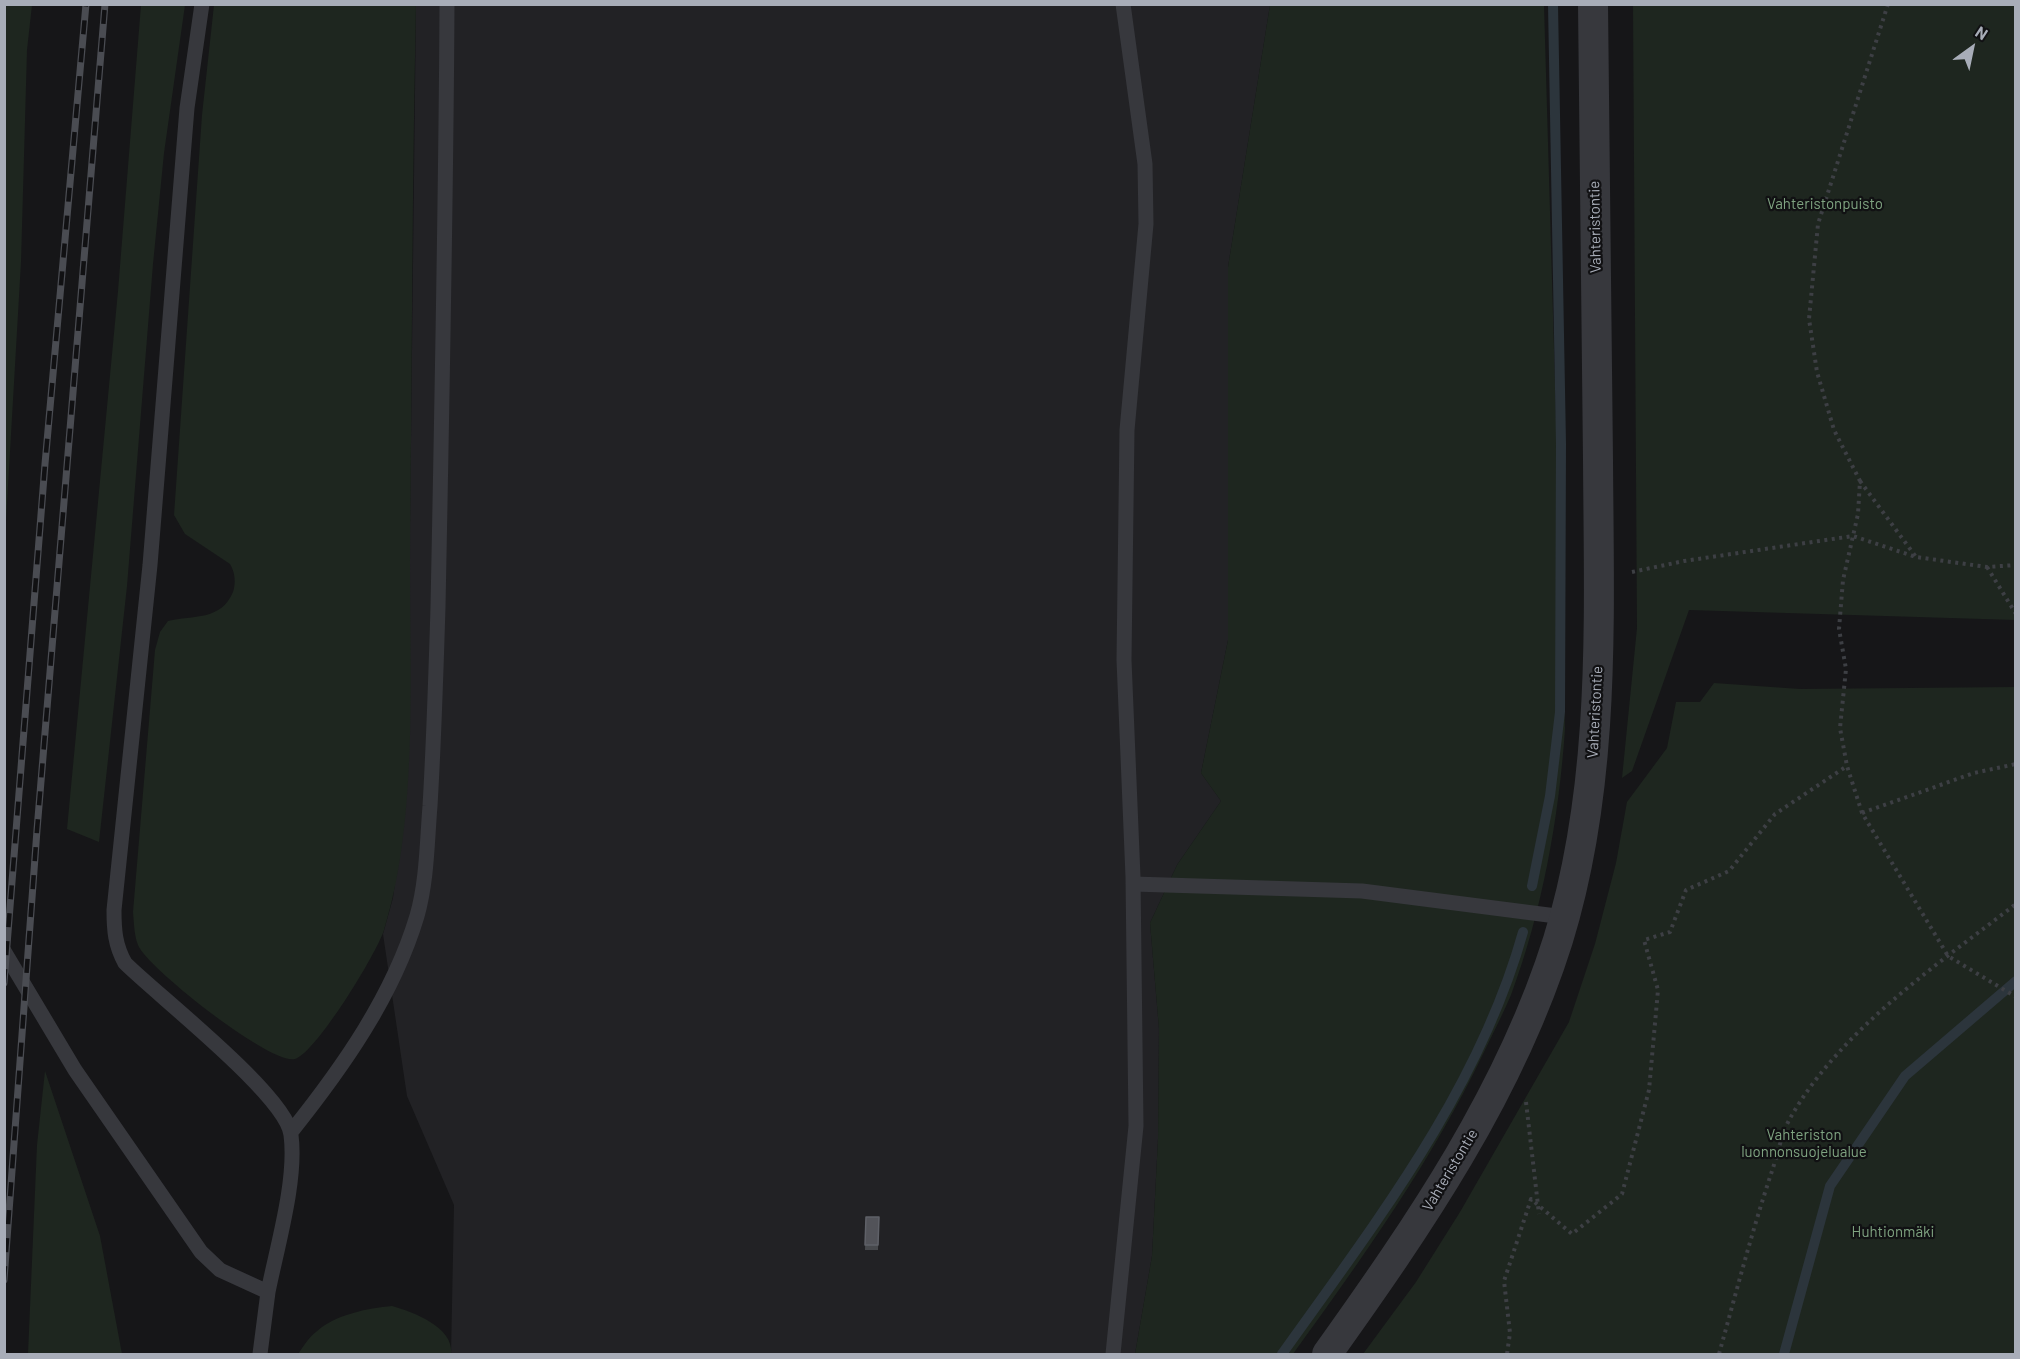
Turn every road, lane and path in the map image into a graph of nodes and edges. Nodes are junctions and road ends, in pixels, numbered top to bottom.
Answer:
1 (202, 4) edge
2 (447, 4) edge
3 (1123, 4) edge
4 (1593, 4) edge
5 (1888, 4) edge
6 (1860, 481) junction
7 (1853, 536) junction
8 (1916, 557) junction
9 (2016, 565) edge
10 (1987, 567) junction
11 (1599, 579) junction
12 (2016, 614) edge
13 (2016, 764) edge
14 (1847, 766) junction
15 (1862, 813) junction
16 (1133, 884) junction
17 (2016, 904) edge
18 (1564, 917) junction
19 (4, 951) edge
20 (1948, 956) junction
21 (2016, 997) edge
22 (1526, 1100) dead end
23 (291, 1132) junction
24 (1538, 1205) junction
25 (1539, 1214) dead end
26 (268, 1292) junction
27 (260, 1354) edge
28 (1113, 1354) edge
29 (1327, 1354) edge
30 (1507, 1354) edge
31 (1719, 1354) edge

1 - 23 lane
2 - 23 lane
3 - 16 lane
4 - 11 street, Vahteristontie
5 - 6 path
6 - 7 path
6 - 8 path
7 - 8 path
7 - 11 path
7 - 14 path
8 - 10 path
9 - 10 path
10 - 12 path
11 - 18 street, Vahteristontie
13 - 15 path
14 - 15 path
14 - 24 path
15 - 20 path
16 - 18 lane
16 - 28 lane
17 - 20 path
18 - 29 street, Vahteristontie
19 - 26 lane
20 - 21 path
20 - 31 path
22 - 24 path
23 - 26 lane
24 - 25 path
24 - 30 path
26 - 27 lane

